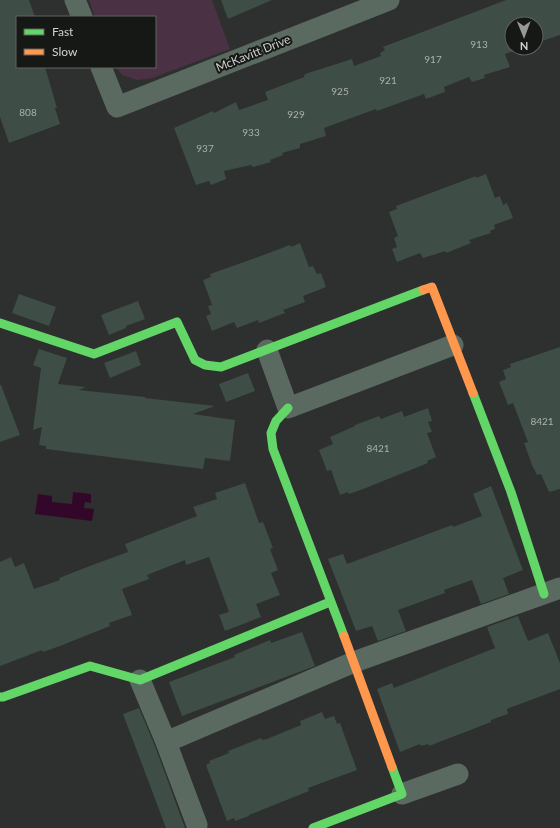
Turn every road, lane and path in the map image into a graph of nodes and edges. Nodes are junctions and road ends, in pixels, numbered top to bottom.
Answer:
1 (75, 0) edge
2 (388, 0) edge
3 (357, 6) edge
4 (82, 16) edge
5 (101, 68) edge
6 (0, 323) edge
7 (453, 345) junction
8 (267, 350) junction
9 (288, 408) junction
10 (552, 591) edge
11 (330, 602) junction
12 (354, 662) junction
13 (140, 680) junction
14 (0, 697) edge
15 (166, 742) junction
16 (458, 774) dead end
17 (402, 794) junction
18 (197, 825) dead end
19 (313, 828) edge

1 - 4 street
2 - 3 street, McKavitt Drive
3 - 5 street, McKavitt Drive
6 - 8 street
7 - 8 street
7 - 9 street
7 - 10 street
8 - 9 street
9 - 11 street
10 - 12 street
11 - 12 street
11 - 13 street
12 - 15 street
12 - 17 street
13 - 14 street
13 - 15 street
15 - 18 street
16 - 17 street
17 - 19 street

